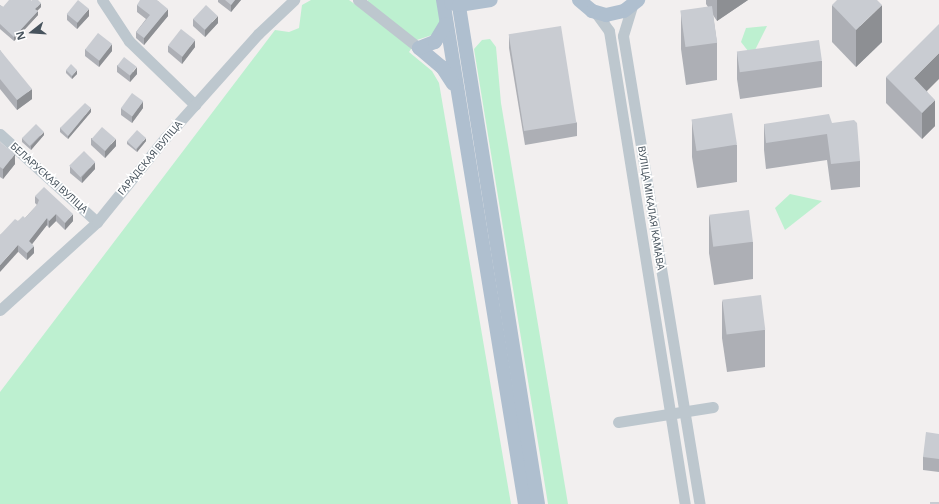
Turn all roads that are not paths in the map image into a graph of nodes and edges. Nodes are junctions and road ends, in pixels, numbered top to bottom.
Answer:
1 (102, 0) edge
2 (294, 0) edge
3 (358, 0) edge
4 (491, 0) edge
5 (571, 0) edge
6 (443, 1) edge
7 (458, 2) edge
8 (635, 3) edge
9 (586, 6) edge
10 (446, 24) junction
11 (419, 48) junction
12 (456, 92) junction
13 (195, 105) junction
14 (0, 134) edge
15 (97, 222) junction
16 (0, 310) edge
17 (713, 407) dead end
18 (684, 412) junction
19 (670, 414) junction
20 (618, 422) dead end
21 (525, 504) edge
22 (538, 504) edge
23 (685, 504) edge
24 (700, 504) edge

1 - 13 street
2 - 13 street, ГАРАДСКАЯ ВУЛІЦА
3 - 11 street
4 - 7 main road
5 - 9 main road
6 - 7 main road
6 - 10 main road
7 - 22 main road
8 - 9 main road
8 - 18 street, ВУЛІЦА МІКАЛАЯ КАМАВА
9 - 19 street, ВУЛІЦА МІКАЛАЯ КАМАВА
10 - 11 main road
10 - 12 main road
11 - 12 main road
12 - 21 main road
13 - 15 street, ГАРАДСКАЯ ВУЛІЦА
14 - 15 street, БЕЛАРУСКАЯ ВУЛІЦА
15 - 16 street, ГАРАДСКАЯ ВУЛІЦА
17 - 18 street
18 - 19 street
18 - 24 street, ВУЛІЦА МІКАЛАЯ КАМАВА
19 - 20 street
19 - 23 street, ВУЛІЦА МІКАЛАЯ КАМАВА

